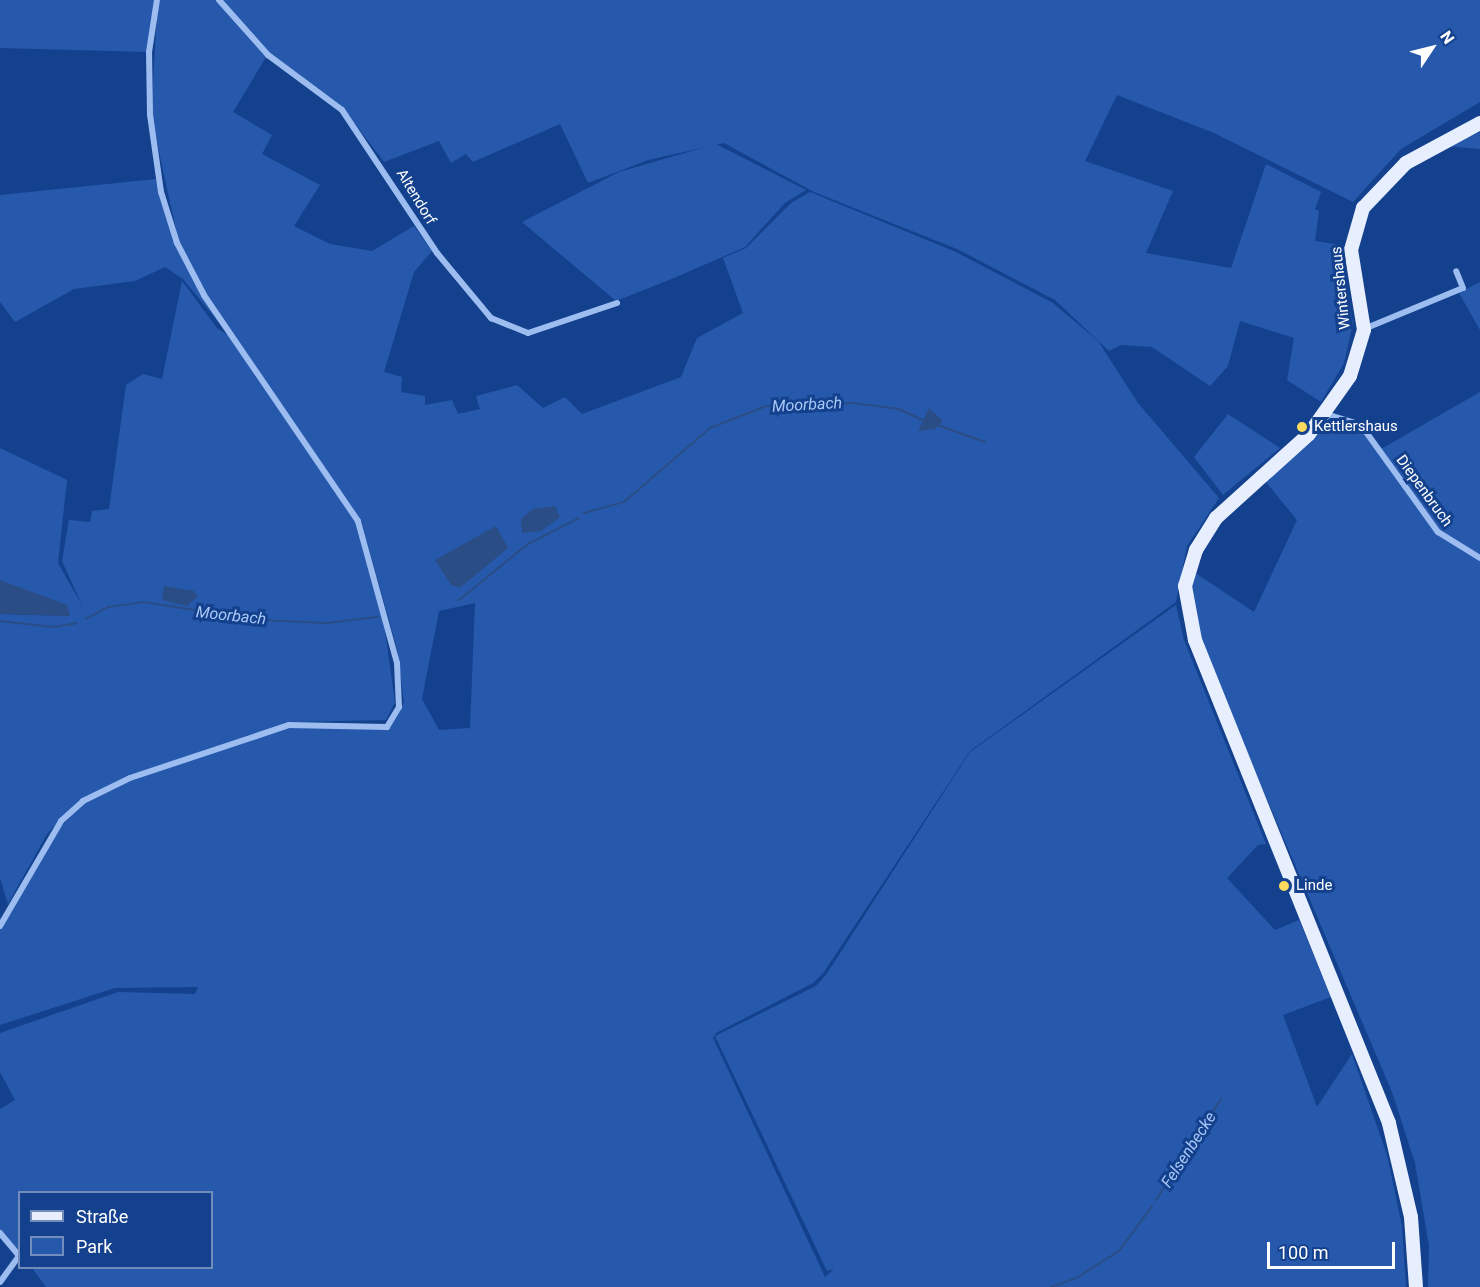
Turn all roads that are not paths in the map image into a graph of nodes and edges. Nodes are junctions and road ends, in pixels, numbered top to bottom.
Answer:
1 (157, 0) edge
2 (219, 0) edge
3 (1480, 123) edge
4 (1456, 271) dead end
5 (617, 303) dead end
6 (1364, 330) junction
7 (1326, 414) junction
8 (1480, 558) edge
9 (0, 926) edge
10 (0, 1233) edge
11 (18, 1255) edge
12 (18, 1257) edge
13 (0, 1282) edge
14 (1416, 1287) edge

1 - 9 street
2 - 5 street, Altendorf
3 - 6 main road, Wintershaus
4 - 6 street
6 - 7 main road, Wintershaus
7 - 8 street, Diepenbruch
7 - 14 main road, Wintershaus
10 - 11 street
12 - 13 street

